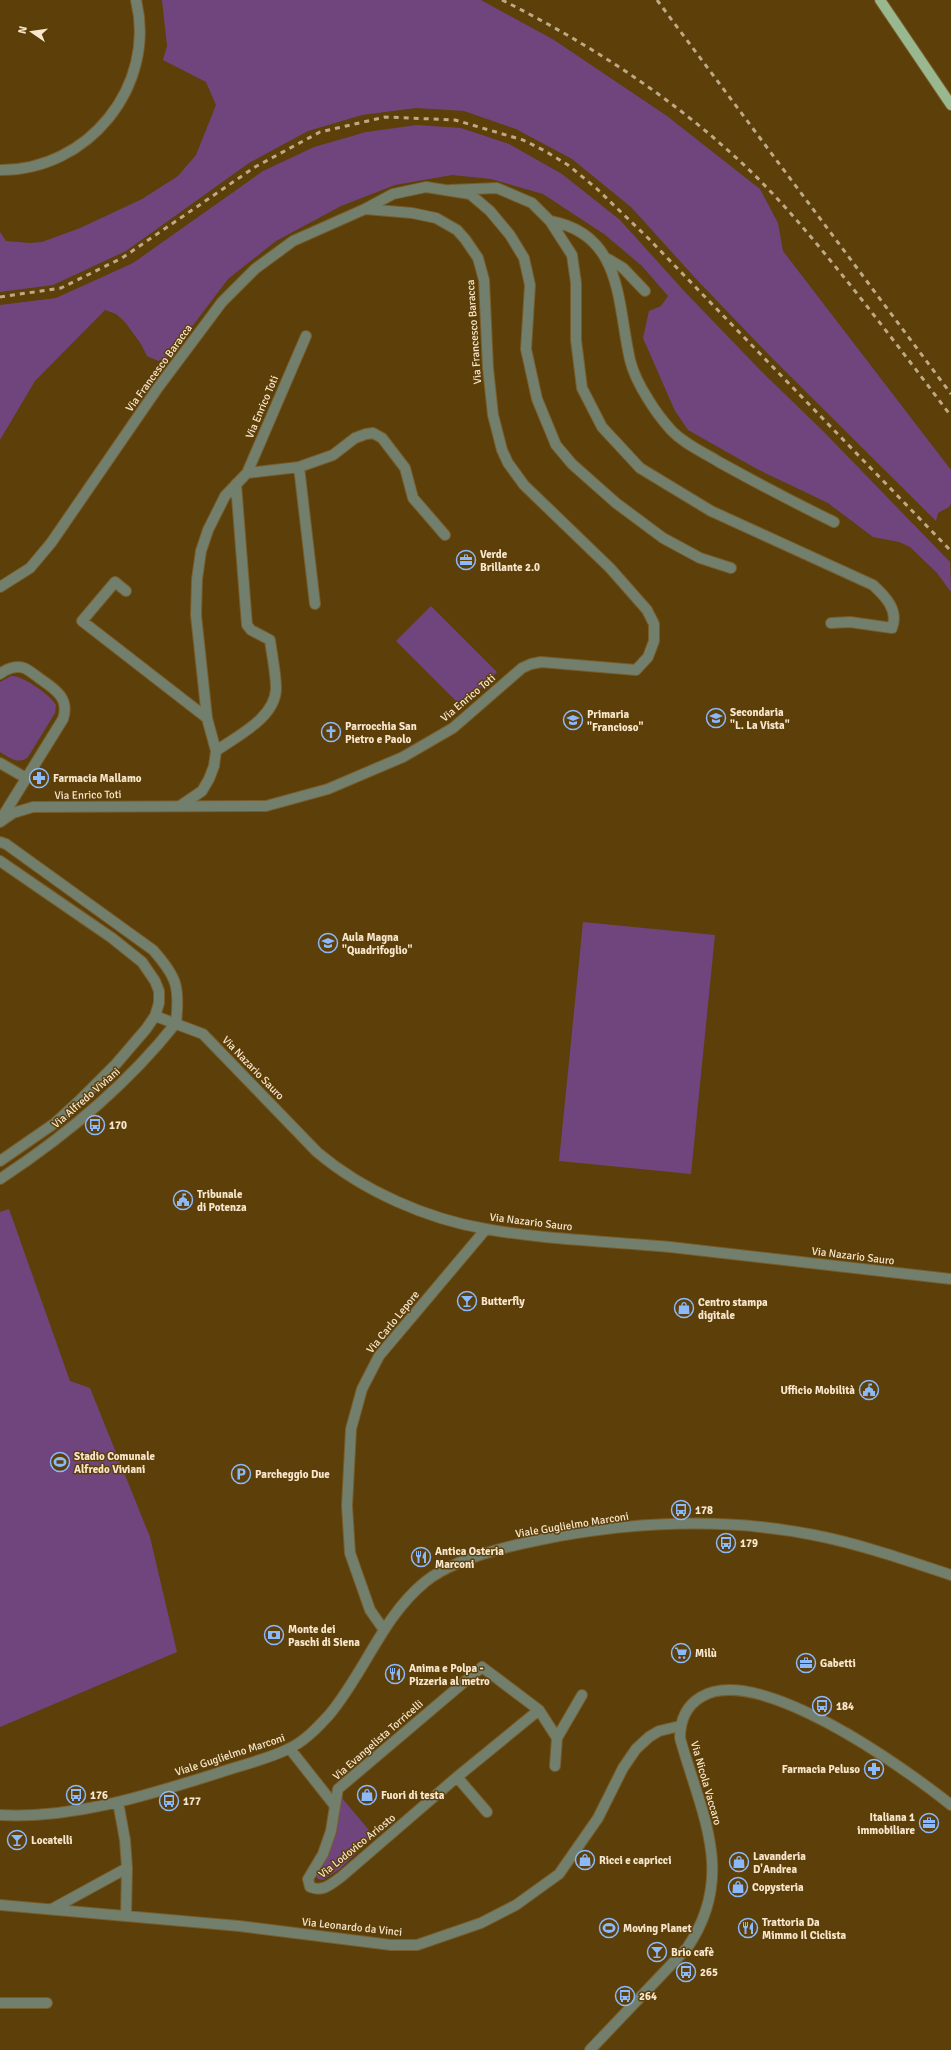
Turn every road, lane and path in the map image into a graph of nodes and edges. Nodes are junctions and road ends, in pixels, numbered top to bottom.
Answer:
1 (136, 0) edge
2 (880, 0) edge
3 (951, 105) edge
4 (0, 170) edge
5 (450, 190) junction
6 (365, 209) junction
7 (550, 221) junction
8 (608, 258) junction
9 (645, 291) dead end
10 (306, 336) dead end
11 (299, 467) junction
12 (247, 473) junction
13 (236, 484) junction
14 (834, 522) dead end
15 (445, 535) dead end
16 (732, 568) dead end
17 (0, 587) edge
18 (126, 591) dead end
19 (315, 604) dead end
20 (831, 623) dead end
21 (636, 670) joint
22 (0, 674) edge
23 (207, 718) junction
24 (216, 751) junction
25 (0, 762) edge
26 (26, 778) junction
27 (180, 806) junction
28 (0, 821) edge
29 (0, 842) edge
30 (0, 861) edge
31 (155, 1016) junction
32 (176, 1024) junction
33 (0, 1161) edge
34 (0, 1179) edge
35 (486, 1229) junction
36 (951, 1279) edge
37 (951, 1575) edge
38 (384, 1630) junction
39 (582, 1695) dead end
40 (539, 1710) junction
41 (680, 1726) junction
42 (557, 1738) junction
43 (290, 1749) junction
44 (555, 1766) dead end
45 (457, 1778) junction
46 (118, 1802) junction
47 (951, 1805) edge
48 (335, 1806) junction
49 (487, 1812) dead end
50 (0, 1815) edge
51 (127, 1868) junction
52 (0, 1904) edge
53 (52, 1909) junction
54 (126, 1916) junction
55 (0, 2003) edge
56 (47, 2004) dead end
57 (590, 2050) edge

1 - 4 street
2 - 3 main road
5 - 6 street
5 - 7 street
5 - 16 street
6 - 17 street, Via Francesco Baracca
6 - 21 street, Via Francesco Baracca
7 - 8 street
7 - 20 street
8 - 9 street
8 - 14 street
10 - 12 street, Via Enrico Toti
11 - 12 street
11 - 15 street
11 - 19 street
12 - 13 street, Via Enrico Toti
13 - 23 street, Via Enrico Toti
13 - 24 street
18 - 23 street
21 - 27 street, Via Enrico Toti
22 - 26 street
23 - 24 street, Via Enrico Toti
24 - 27 street, Via Enrico Toti
25 - 26 street
26 - 28 street
27 - 28 street, Via Enrico Toti
29 - 32 street
30 - 31 street
31 - 32 street, Via Nazario Sauro
31 - 33 street, Via Alfredo Viviani
32 - 34 street, Via Alfredo Viviani
32 - 35 street, Via Nazario Sauro
35 - 36 street, Via Nazario Sauro
35 - 38 street, Via Carlo Lepore
37 - 38 street, Viale Guglielmo Marconi
38 - 43 street, Viale Guglielmo Marconi
39 - 42 street
40 - 42 street
40 - 45 street, Via Lodovico Ariosto
40 - 48 street, Via Evangelista Torricelli
41 - 47 street
41 - 54 street, Via Leonardo da Vinci
41 - 57 street, Via Nicola Vaccaro
42 - 44 street
43 - 46 street, Viale Guglielmo Marconi
43 - 48 street
45 - 48 street, Via Lodovico Ariosto
45 - 49 street
46 - 50 street, Viale Guglielmo Marconi
46 - 51 street
51 - 53 street
51 - 54 street
52 - 53 street, Via Leonardo da Vinci
53 - 54 street, Via Leonardo da Vinci
55 - 56 street

